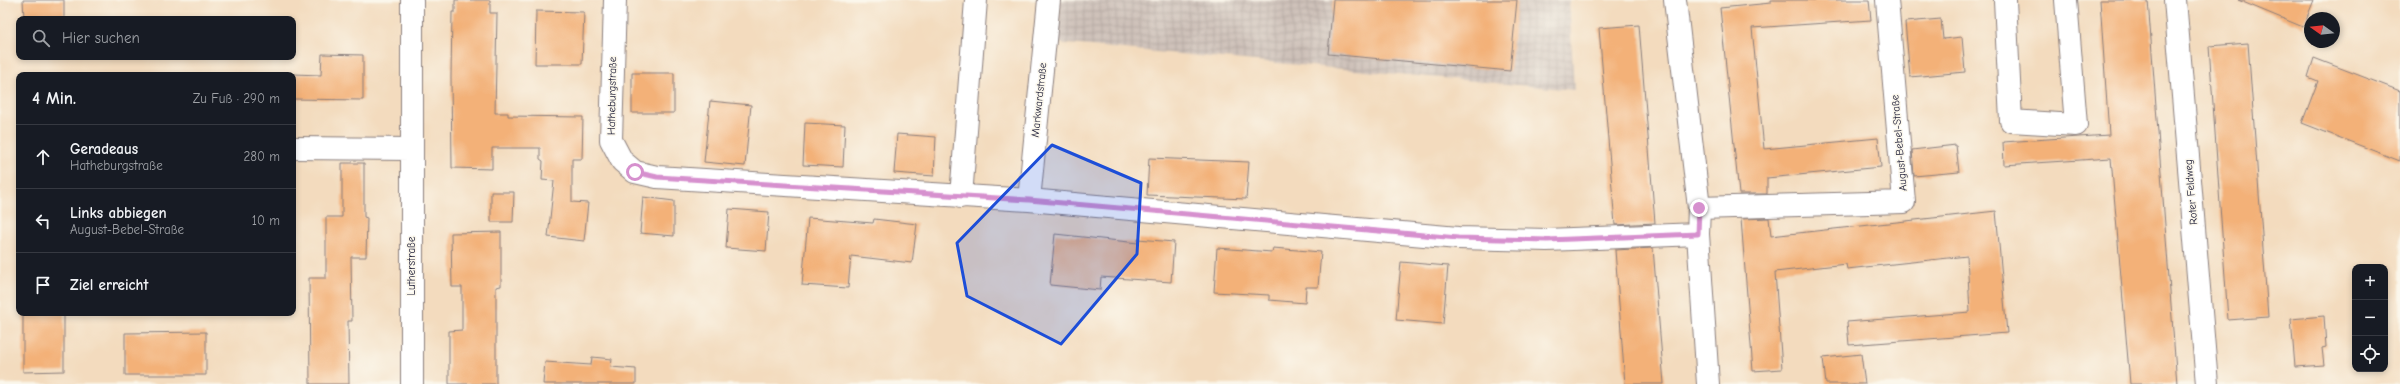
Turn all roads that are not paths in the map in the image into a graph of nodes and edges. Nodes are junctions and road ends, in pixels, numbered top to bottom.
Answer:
1 (412, 0) edge
2 (614, 0) edge
3 (976, 0) edge
4 (1049, 0) edge
5 (1675, 0) edge
6 (1887, 0) edge
7 (2005, 0) edge
8 (2066, 0) edge
9 (2175, 0) edge
10 (296, 148) edge
11 (410, 149) junction
12 (961, 197) junction
13 (1029, 200) junction
14 (1699, 208) junction
15 (1698, 234) junction
16 (412, 384) edge
17 (1708, 384) edge
18 (2207, 384) edge

1 - 11 street, Lutherstraße
2 - 12 street, Hatheburgstraße
3 - 12 street
4 - 13 street, Markwardstraße
5 - 14 street
6 - 14 street, August-Bebel-Straße
7 - 8 street
9 - 18 street, Roter Feldweg
10 - 11 street
11 - 16 street, Lutherstraße
12 - 13 street, Hatheburgstraße
13 - 15 street, Hatheburgstraße
14 - 15 street
15 - 17 street

